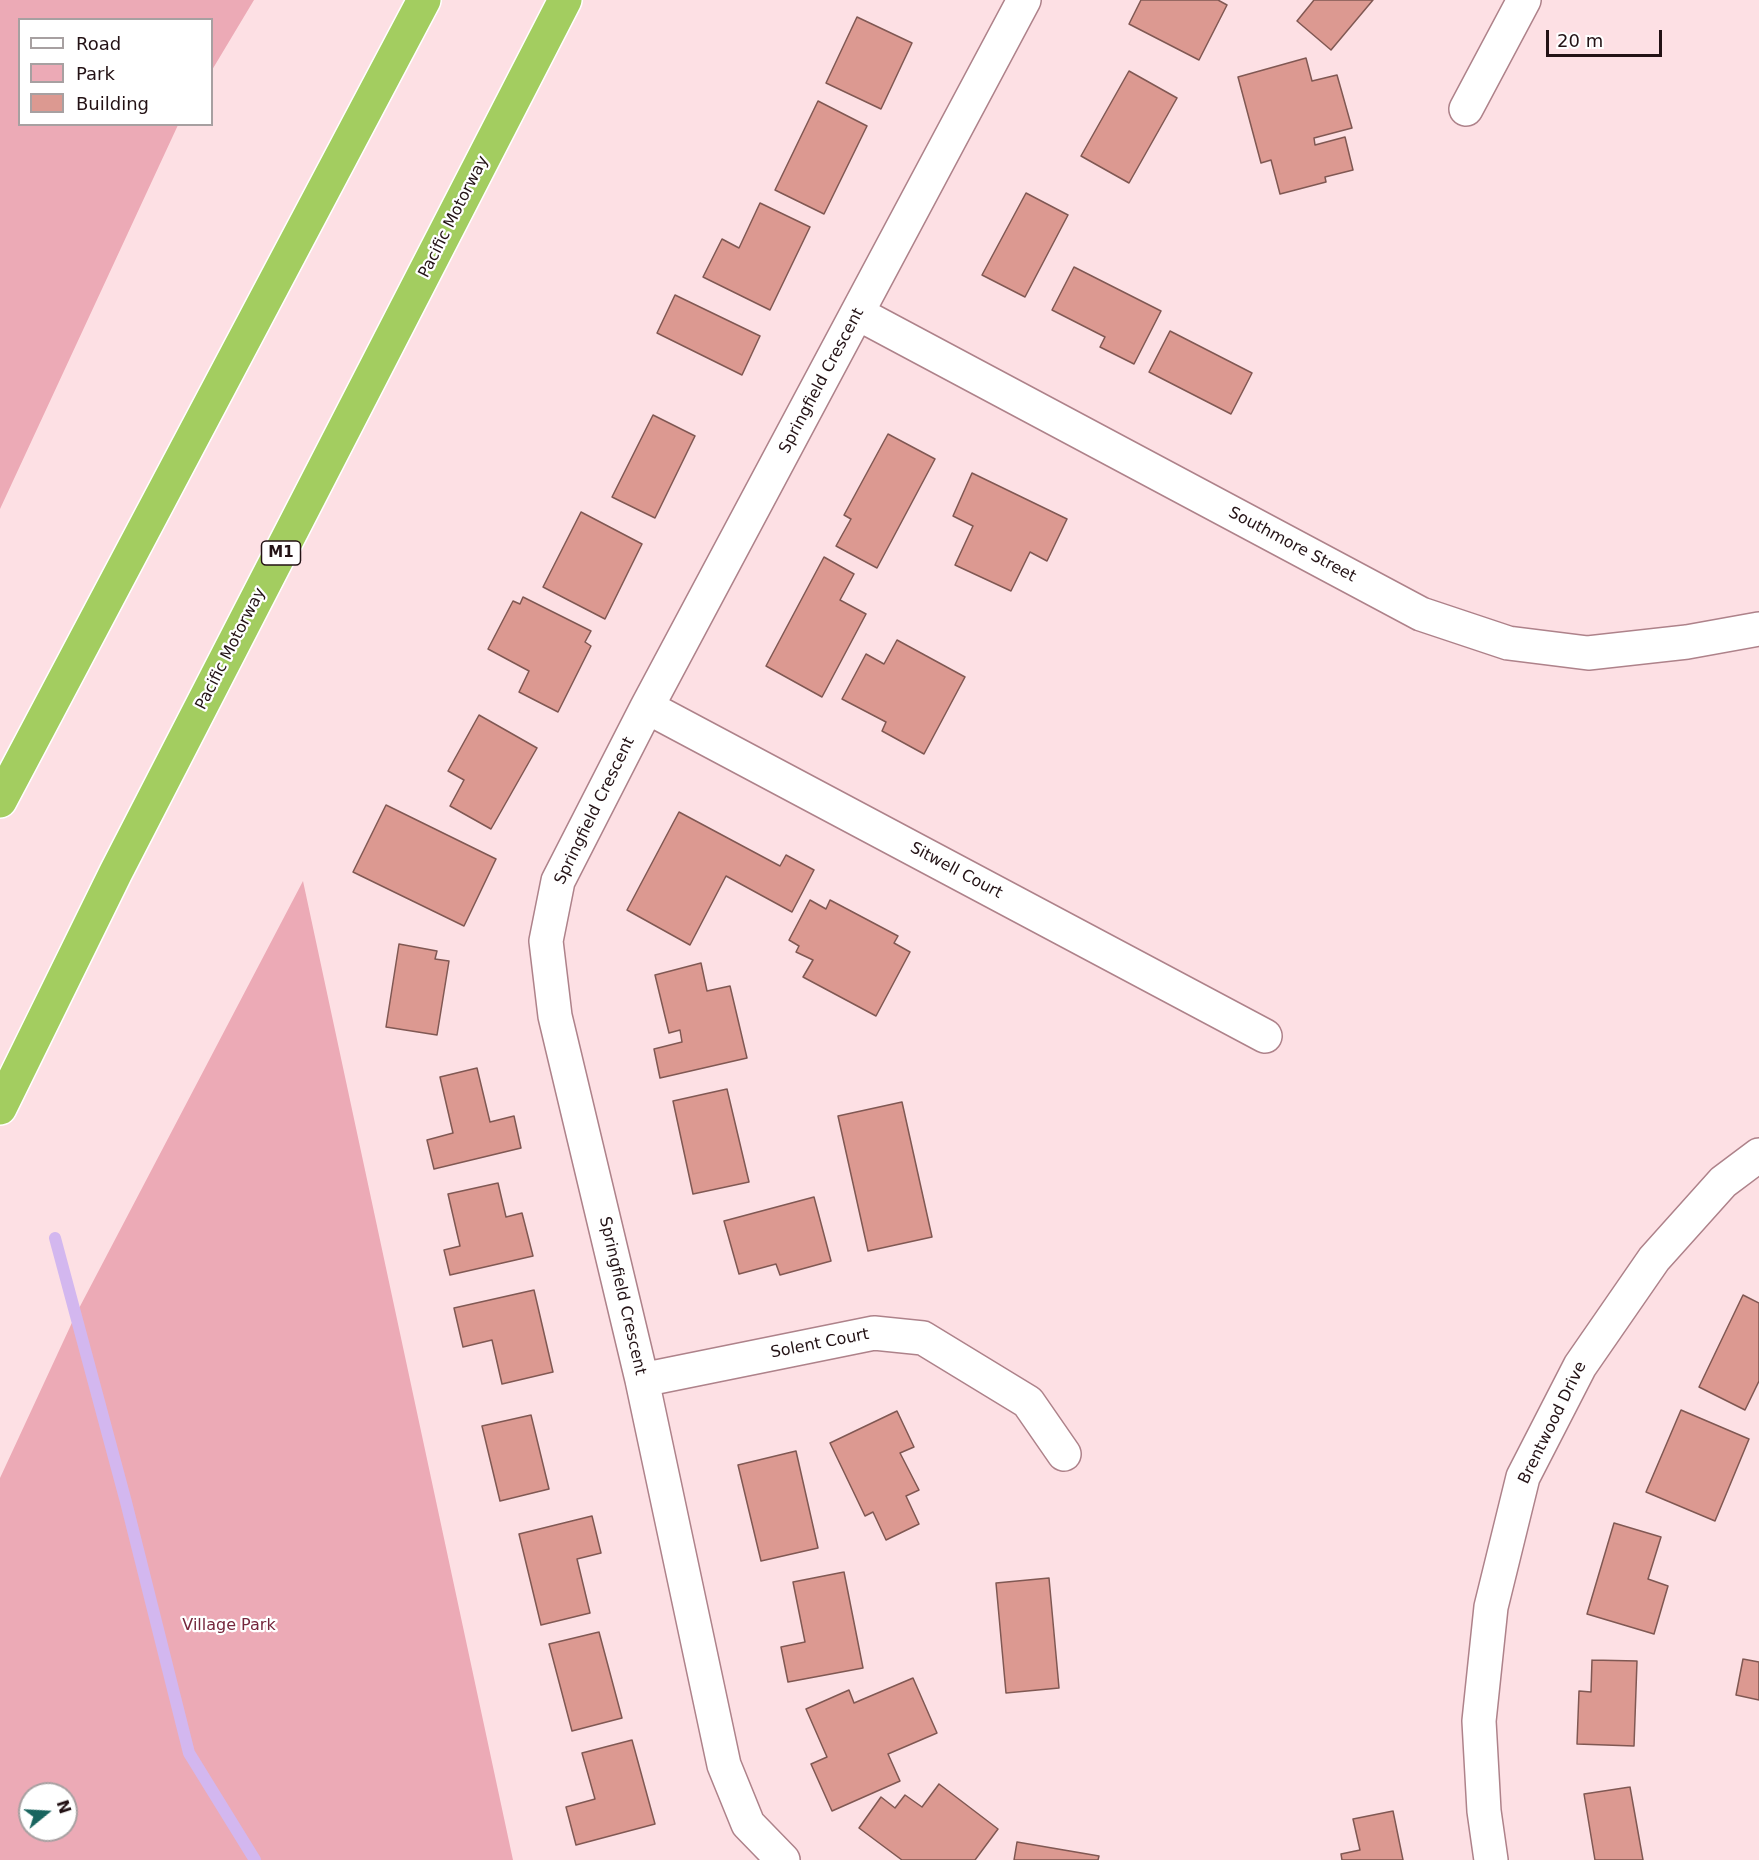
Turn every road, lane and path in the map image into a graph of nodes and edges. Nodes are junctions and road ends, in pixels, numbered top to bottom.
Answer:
1 (424, 0) edge
2 (565, 0) edge
3 (1024, 0) edge
4 (1524, 0) edge
5 (1466, 109) dead end
6 (859, 314) junction
7 (1759, 629) edge
8 (646, 707) junction
9 (0, 801) edge
10 (1265, 1036) dead end
11 (0, 1108) edge
12 (1759, 1155) edge
13 (642, 1380) junction
14 (1064, 1454) dead end
15 (783, 1860) edge
16 (1491, 1860) edge

1 - 9 highway
2 - 11 highway, Pacific Motorway / M1
3 - 6 street, Springfield Crescent
4 - 5 street
6 - 7 street, Southmore Street
6 - 8 street, Springfield Crescent
8 - 10 street, Sitwell Court
8 - 13 street, Springfield Crescent
12 - 16 street, Brentwood Drive
13 - 14 street, Solent Court
13 - 15 street, Springfield Crescent

